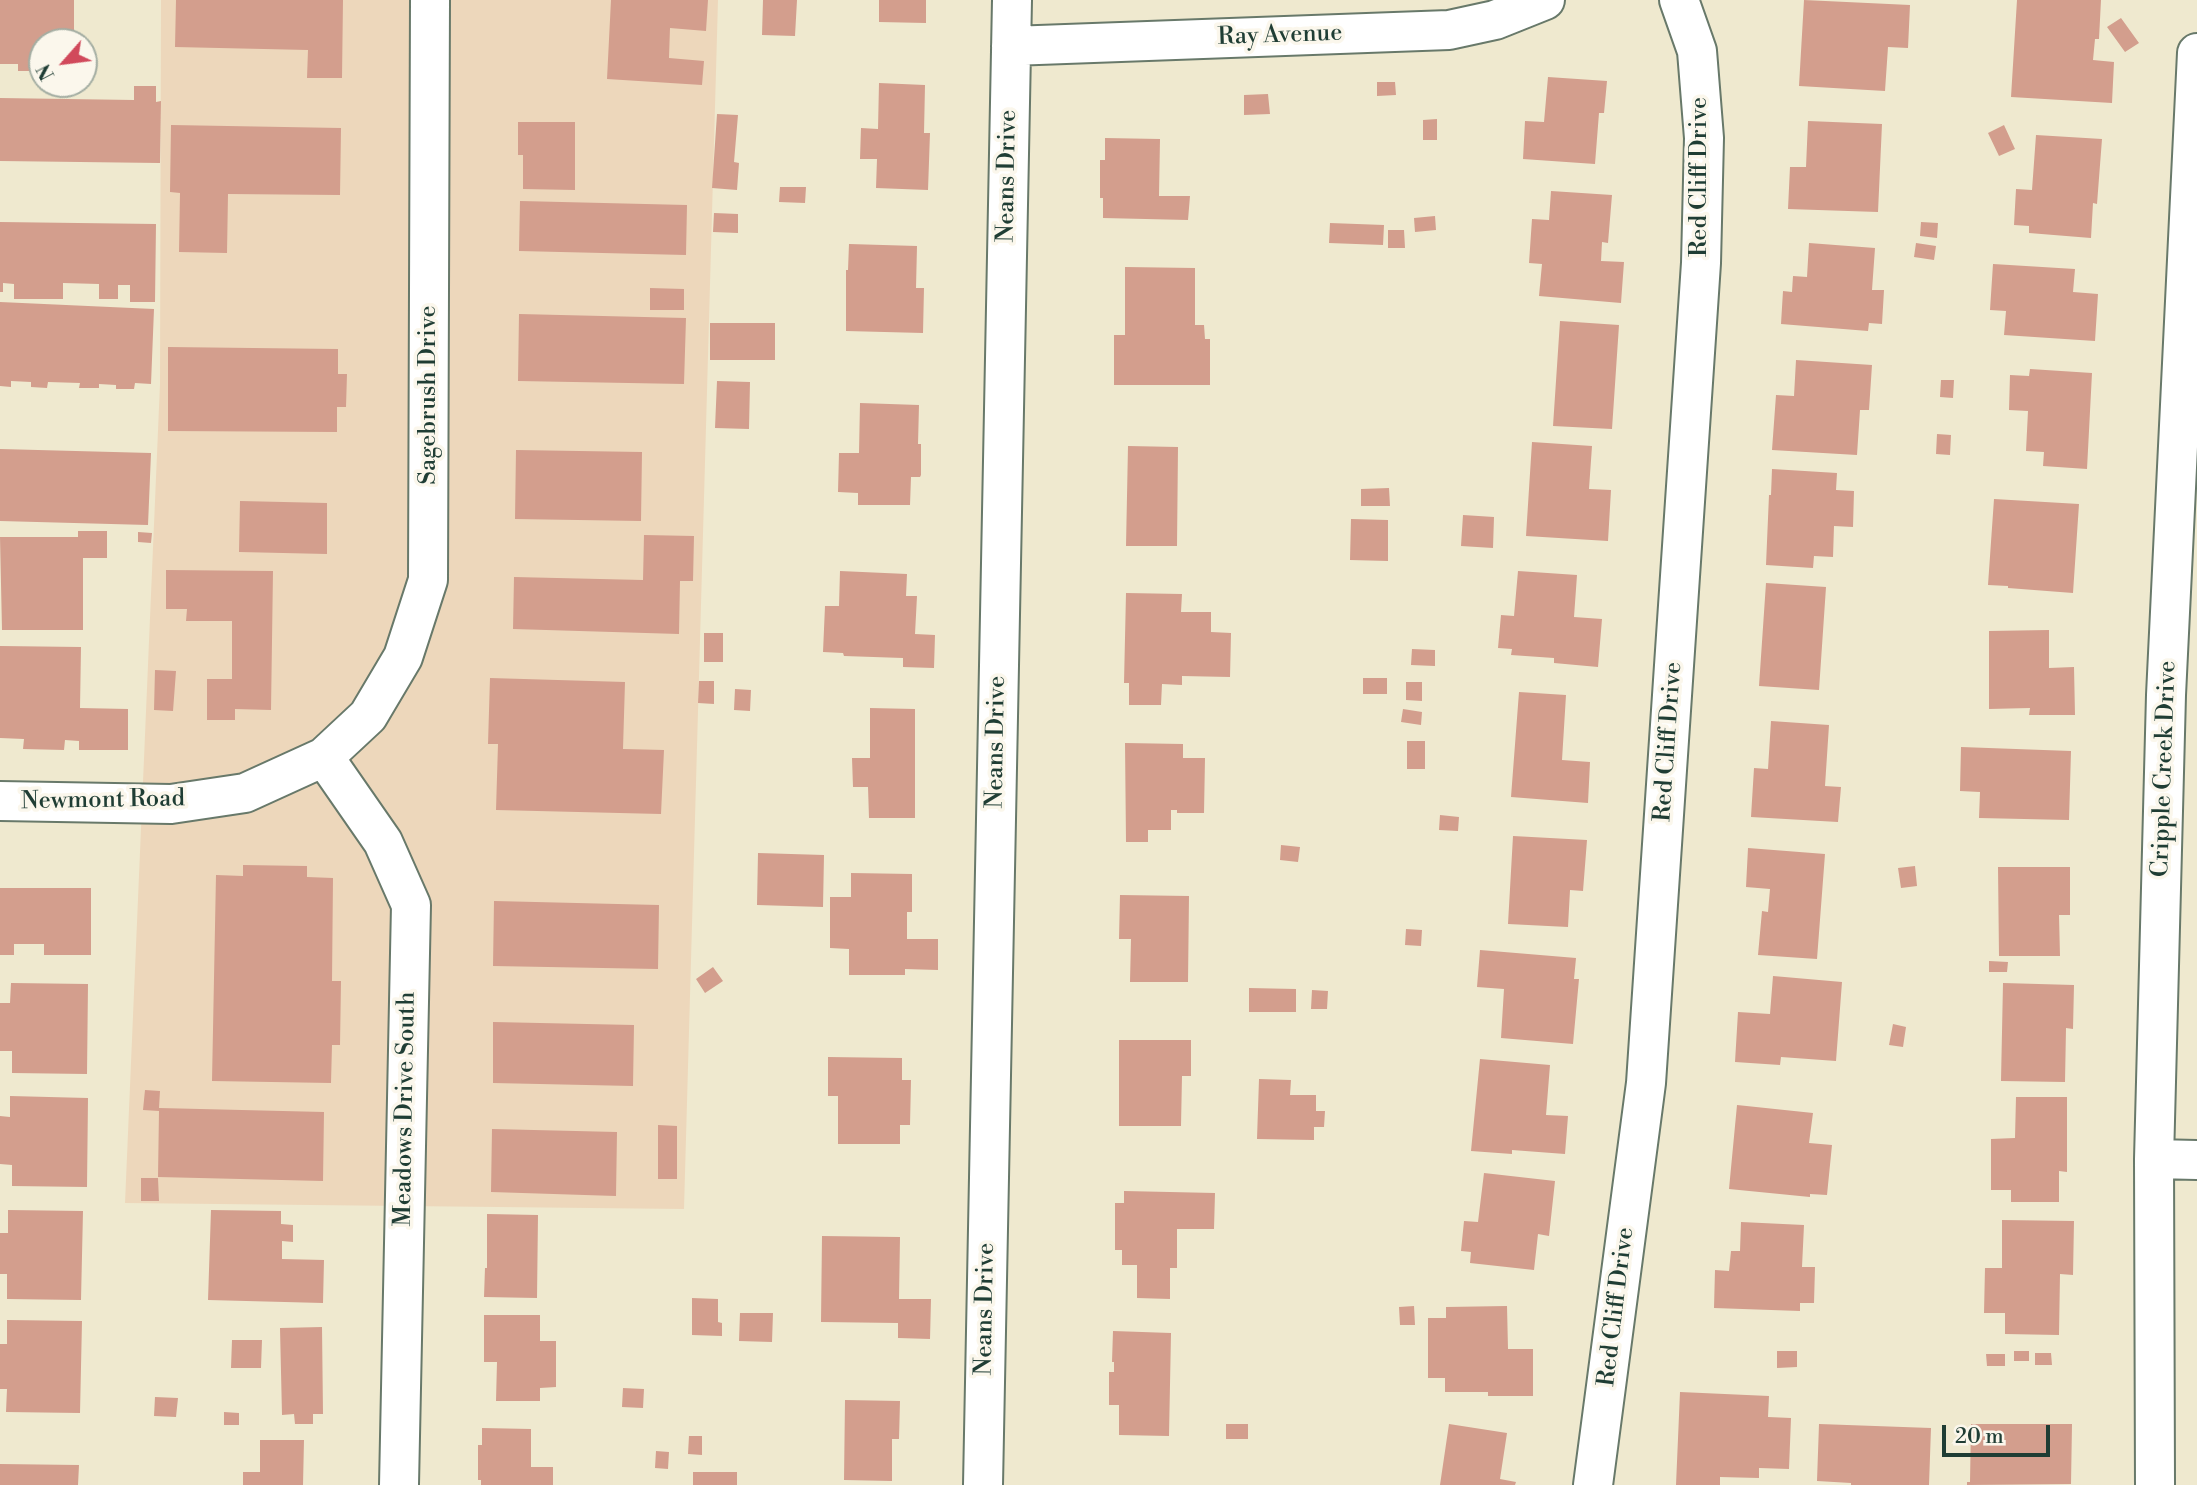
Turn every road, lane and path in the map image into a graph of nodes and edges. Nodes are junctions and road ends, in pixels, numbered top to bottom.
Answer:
1 (430, 0) edge
2 (1012, 0) edge
3 (1545, 0) edge
4 (1679, 0) edge
5 (1011, 46) junction
6 (2197, 53) edge
7 (2182, 694) edge
8 (324, 757) junction
9 (0, 801) edge
10 (2154, 1160) junction
11 (2197, 1160) edge
12 (399, 1485) edge
13 (983, 1485) edge
14 (1593, 1485) edge
15 (2155, 1485) edge

1 - 8 street, Sagebrush Drive
2 - 5 street, Neans Drive
3 - 5 street, Ray Avenue
4 - 14 street, Red Cliff Drive
5 - 13 street, Neans Drive
6 - 7 street, Cripple Creek Drive
7 - 10 street, Cripple Creek Drive
8 - 9 street, Newmont Road
8 - 12 street, Meadows Drive South
10 - 11 street
10 - 15 street, Cripple Creek Drive

